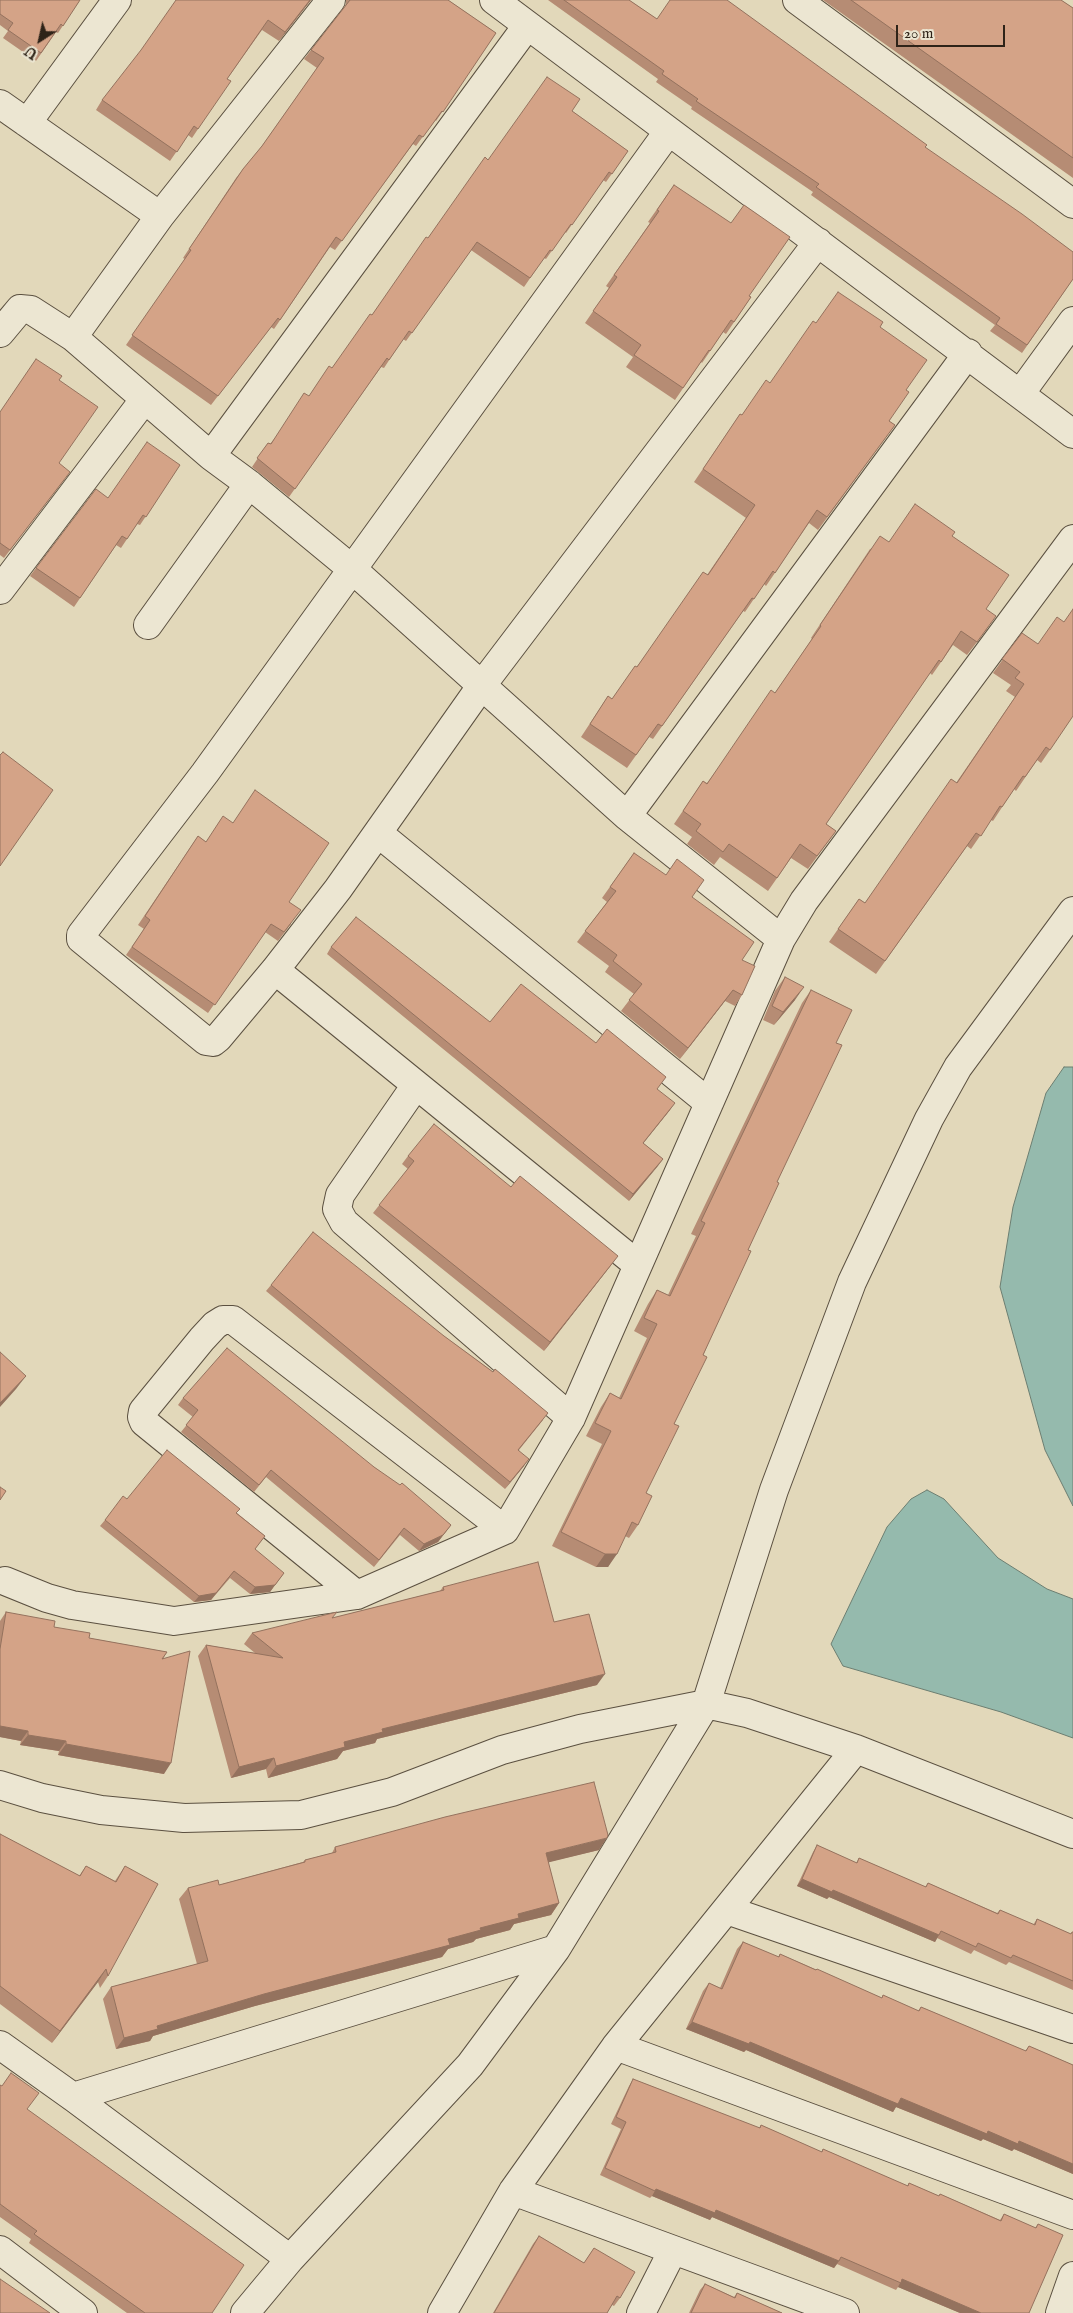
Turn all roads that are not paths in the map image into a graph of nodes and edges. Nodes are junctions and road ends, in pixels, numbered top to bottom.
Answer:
1 (117, 0) edge
2 (330, 0) edge
3 (494, 0) edge
4 (797, 0) edge
5 (527, 26) junction
6 (0, 104) edge
7 (28, 123) junction
8 (668, 132) junction
9 (1073, 204) edge
10 (160, 216) junction
11 (818, 242) junction
12 (1073, 321) edge
13 (0, 333) edge
14 (74, 338) junction
15 (968, 353) junction
16 (1020, 394) junction
17 (144, 400) junction
18 (1073, 434) edge
19 (211, 456) junction
20 (248, 484) junction
21 (1073, 539) edge
22 (352, 569) junction
23 (0, 590) edge
24 (148, 625) dead end
25 (482, 685) junction
26 (628, 816) junction
27 (378, 833) junction
28 (1073, 911) edge
29 (781, 939) junction
30 (275, 970) junction
31 (416, 1085) junction
32 (709, 1103) junction
33 (638, 1265) junction
34 (571, 1418) junction
35 (505, 1530) junction
36 (5, 1581) dead end
37 (357, 1595) junction
38 (706, 1704) junction
39 (856, 1749) junction
40 (0, 1785) edge
41 (1073, 1834) edge
42 (727, 1910) junction
43 (556, 1949) junction
44 (1073, 2029) edge
45 (0, 2045) edge
46 (616, 2046) junction
47 (73, 2097) junction
48 (513, 2190) junction
49 (1073, 2215) edge
50 (0, 2250) edge
51 (673, 2250) junction
52 (290, 2259) junction
53 (1073, 2276) edge
54 (84, 2313) edge
55 (245, 2313) edge
56 (442, 2313) edge
57 (640, 2313) edge
58 (845, 2313) edge
59 (1060, 2313) edge

1 - 7 street
2 - 10 street
3 - 5 street
4 - 9 street
5 - 8 street
5 - 19 street
6 - 7 street
7 - 10 street
8 - 11 street
8 - 22 street
10 - 14 street
11 - 15 street
11 - 25 street
12 - 16 street
13 - 14 street
14 - 17 street
15 - 16 street
15 - 26 street
16 - 18 street
17 - 19 street
17 - 23 street
19 - 20 street
20 - 22 street
20 - 24 street
21 - 29 street
22 - 25 street
22 - 30 street
25 - 26 street
25 - 27 street
26 - 29 street
27 - 30 street
27 - 32 street
28 - 38 street
29 - 32 street
30 - 31 street
31 - 33 street
31 - 34 street
32 - 33 street
33 - 34 street
34 - 35 street
35 - 37 street
35 - 37 street
36 - 37 street
38 - 39 street
38 - 40 street
38 - 43 street
39 - 41 street
39 - 42 street
42 - 44 street
42 - 46 street
43 - 47 street
43 - 52 street
45 - 47 street
46 - 48 street
46 - 49 street
47 - 52 street
48 - 51 street
48 - 56 street
50 - 54 street
51 - 57 street
51 - 58 street
52 - 55 street
53 - 59 street

